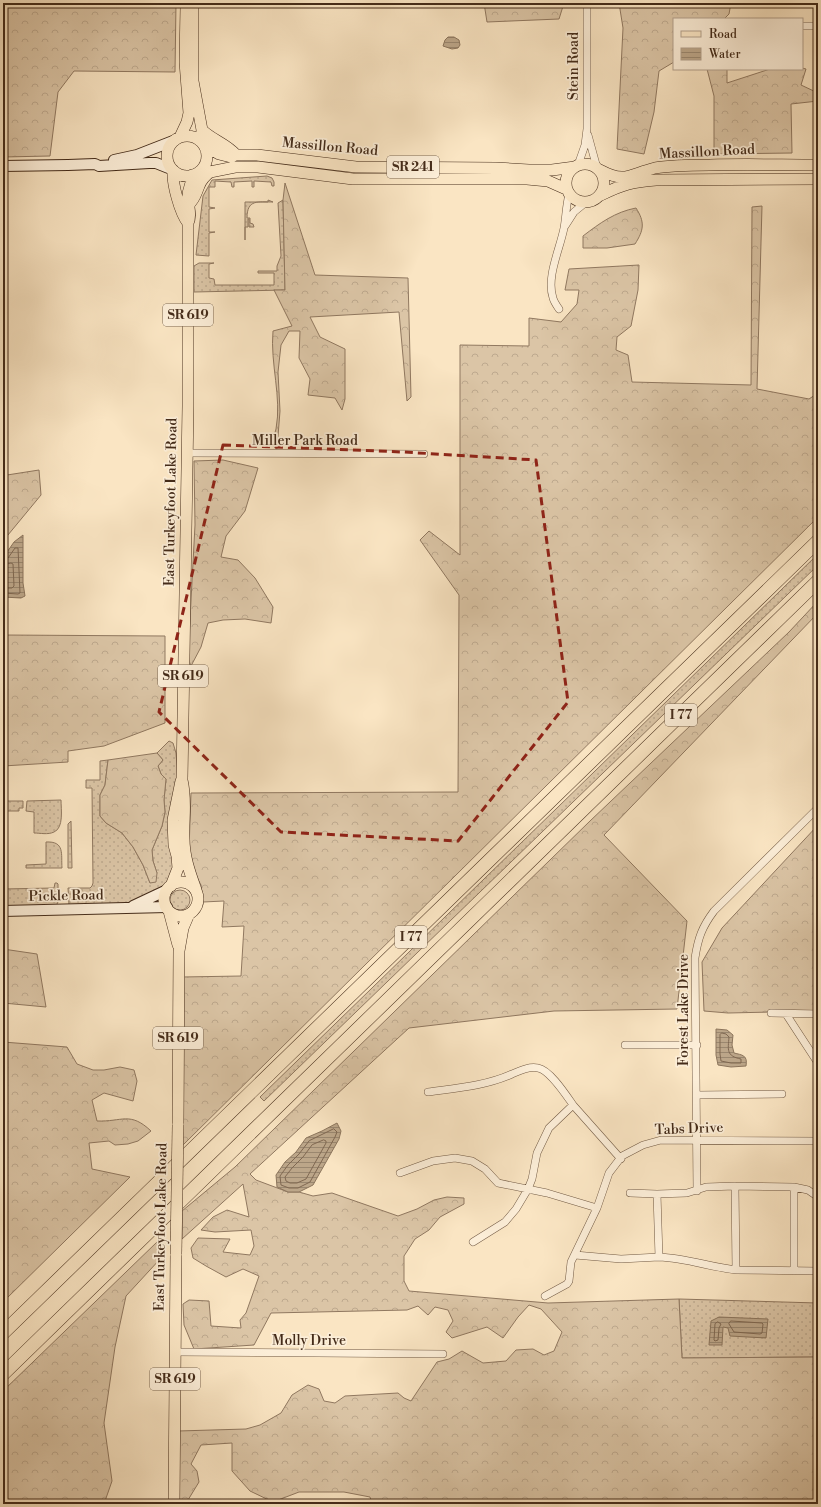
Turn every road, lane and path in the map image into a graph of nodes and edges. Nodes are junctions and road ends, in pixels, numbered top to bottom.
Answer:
1 (186, 3) edge
2 (193, 3) edge
3 (587, 3) edge
4 (803, 26) edge
5 (818, 26) edge
6 (587, 129) junction
7 (177, 139) junction
8 (202, 139) junction
9 (236, 155) junction
10 (95, 164) junction
11 (818, 165) edge
12 (3, 166) edge
13 (576, 166) junction
14 (172, 169) junction
15 (598, 169) junction
16 (210, 172) junction
17 (195, 174) junction
18 (818, 179) edge
19 (568, 192) junction
20 (601, 195) junction
21 (585, 203) junction
22 (189, 204) junction
23 (188, 224) junction
24 (564, 228) junction
25 (559, 309) dead end
26 (187, 453) junction
27 (424, 454) dead end
28 (818, 541) edge
29 (818, 581) edge
30 (182, 780) junction
31 (818, 808) edge
32 (169, 888) junction
33 (196, 890) junction
34 (130, 908) junction
35 (168, 909) junction
36 (3, 911) edge
37 (189, 914) junction
38 (179, 951) junction
39 (771, 1013) dead end
40 (786, 1014) junction
41 (818, 1014) edge
42 (697, 1045) junction
43 (625, 1046) dead end
44 (818, 1063) edge
45 (428, 1092) dead end
46 (782, 1094) dead end
47 (697, 1095) junction
48 (573, 1105) junction
49 (697, 1140) junction
50 (818, 1141) edge
51 (621, 1159) junction
52 (400, 1173) dead end
53 (735, 1186) junction
54 (794, 1187) junction
55 (528, 1189) junction
56 (697, 1191) junction
57 (630, 1193) dead end
58 (657, 1194) junction
59 (818, 1197) edge
60 (597, 1208) junction
61 (472, 1242) dead end
62 (574, 1255) junction
63 (659, 1257) junction
64 (736, 1270) junction
65 (794, 1271) junction
66 (818, 1271) edge
67 (545, 1296) dead end
68 (3, 1333) edge
69 (175, 1352) junction
70 (443, 1354) dead end
71 (3, 1374) edge
72 (174, 1504) edge

1 - 7 main road
2 - 8 main road
3 - 6 street, Stein Road
4 - 5 street
6 - 13 street, Stein Road
6 - 15 street, Stein Road
7 - 8 main road
7 - 10 main road
7 - 14 main road
8 - 9 main road
8 - 9 main road, Massillon Road / SR 241
8 - 17 main road
9 - 13 main road, Massillon Road / SR 241
10 - 12 main road
10 - 14 main road
11 - 15 main road, Massillon Road / SR 241
13 - 15 main road, SR 241
13 - 19 main road
14 - 17 main road
14 - 23 main road, East Turkeyfoot Lake Road / SR 619
15 - 20 main road
16 - 17 main road, Massillon Road / SR 241
16 - 19 main road, Massillon Road / SR 241
16 - 22 main road
17 - 22 main road, East Turkeyfoot Lake Road / SR 619
18 - 20 main road, Massillon Road
19 - 21 main road, SR 241
19 - 24 street
20 - 21 main road
21 - 24 street
22 - 23 main road, East Turkeyfoot Lake Road / SR 619
23 - 26 main road, East Turkeyfoot Lake Road / SR 619
24 - 25 street
26 - 27 street, Miller Park Road
26 - 30 main road, East Turkeyfoot Lake Road / SR 619
28 - 68 highway, I 77
29 - 71 highway, I 77
30 - 32 main road, East Turkeyfoot Lake Road
30 - 33 main road, East Turkeyfoot Lake Road
31 - 42 street, Forest Lake Drive
32 - 33 main road
32 - 34 main road, Pickle Road
32 - 35 main road
33 - 37 main road
34 - 35 main road, Pickle Road
34 - 36 main road, Pickle Road
35 - 37 main road
35 - 38 main road, East Turkeyfoot Lake Road
37 - 38 main road, East Turkeyfoot Lake Road
38 - 69 main road, East Turkeyfoot Lake Road / SR 619, bridge
39 - 40 street
40 - 41 street
40 - 44 street
42 - 43 street
42 - 47 street, Forest Lake Drive
45 - 48 street
46 - 47 street
47 - 49 street, Forest Lake Drive
48 - 51 street
48 - 55 street
49 - 50 street, Tabs Drive
49 - 51 street, Tabs Drive
49 - 56 street, Forest Lake Drive
51 - 60 street, Tabs Drive
52 - 55 street
53 - 54 street
53 - 56 street
53 - 64 street
54 - 59 street
54 - 65 street
55 - 60 street
55 - 61 street
56 - 58 street
57 - 58 street
58 - 63 street
60 - 62 street, Tabs Drive
62 - 63 street
62 - 67 street, Tabs Drive
63 - 64 street
64 - 65 street
65 - 66 street
69 - 70 street, Molly Drive
69 - 72 main road, East Turkeyfoot Lake Road / SR 619

